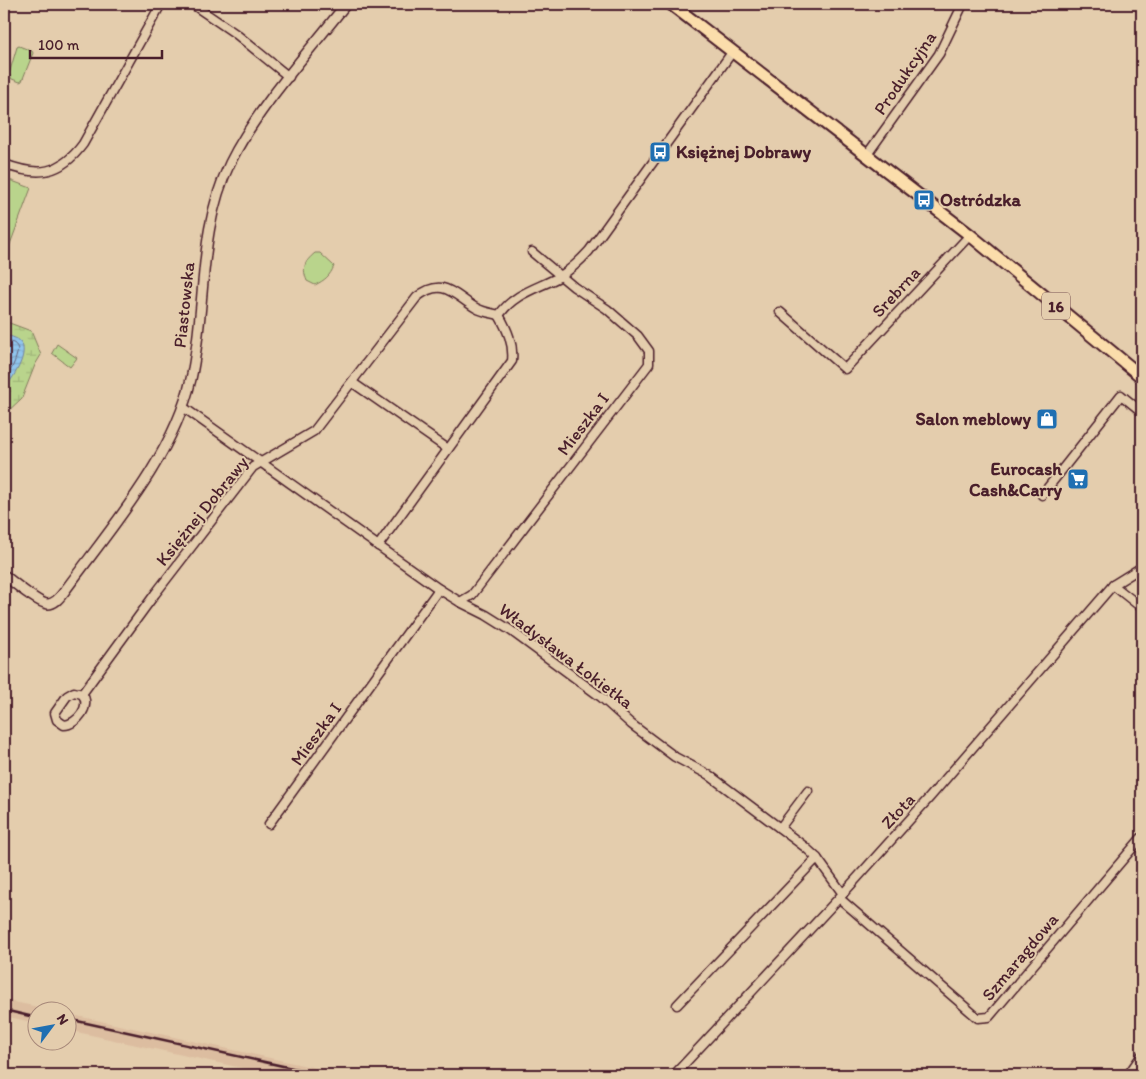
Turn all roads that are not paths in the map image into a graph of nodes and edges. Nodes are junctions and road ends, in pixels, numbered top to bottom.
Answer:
1 (160, 4) edge
2 (192, 4) edge
3 (346, 4) edge
4 (671, 4) edge
5 (963, 4) edge
6 (732, 51) junction
7 (288, 77) junction
8 (866, 156) junction
9 (4, 164) edge
10 (970, 235) junction
11 (532, 252) dead end
12 (560, 276) junction
13 (780, 312) dead end
14 (499, 315) junction
15 (1142, 377) edge
16 (353, 383) junction
17 (183, 407) junction
18 (1142, 412) edge
19 (448, 449) junction
20 (260, 462) junction
21 (1042, 494) dead end
22 (378, 546) junction
23 (1142, 567) edge
24 (4, 575) edge
25 (1113, 585) junction
26 (439, 589) junction
27 (460, 602) junction
28 (1142, 608) edge
29 (82, 694) junction
30 (808, 791) dead end
31 (269, 824) dead end
32 (780, 828) junction
33 (1142, 837) edge
34 (816, 858) junction
35 (841, 896) junction
36 (677, 1005) dead end
37 (1142, 1055) edge
38 (674, 1075) edge
39 (1128, 1075) edge

1 - 9 street
2 - 7 street
3 - 7 street, Piastowska
4 - 6 main road, 16
5 - 8 street, Produkcyjna
6 - 8 main road, 16
6 - 12 street
7 - 17 street, Piastowska
8 - 10 main road, 16
10 - 13 street, Srebrna
10 - 15 main road, 16
11 - 12 street
12 - 14 street
12 - 27 street, Mieszka I
14 - 16 street, Księżnej Dobrawy
14 - 19 street
16 - 19 street
16 - 20 street, Księżnej Dobrawy
17 - 20 street, Władysława Łokietka
17 - 24 street, Piastowska
18 - 21 street
19 - 22 street
20 - 22 street, Władysława Łokietka
20 - 29 street, Księżnej Dobrawy
22 - 26 street, Władysława Łokietka
23 - 25 street, Złota
25 - 28 street
25 - 35 street, Złota
26 - 27 street, Władysława Łokietka
26 - 31 street, Mieszka I
27 - 32 street, Władysława Łokietka
29 - 29 street, Księżnej Dobrawy
30 - 32 street
32 - 34 street, Władysława Łokietka
33 - 35 street, Szmaragdowa
34 - 35 street, Władysława Łokietka
34 - 36 street
35 - 38 street, Złota
37 - 39 street

